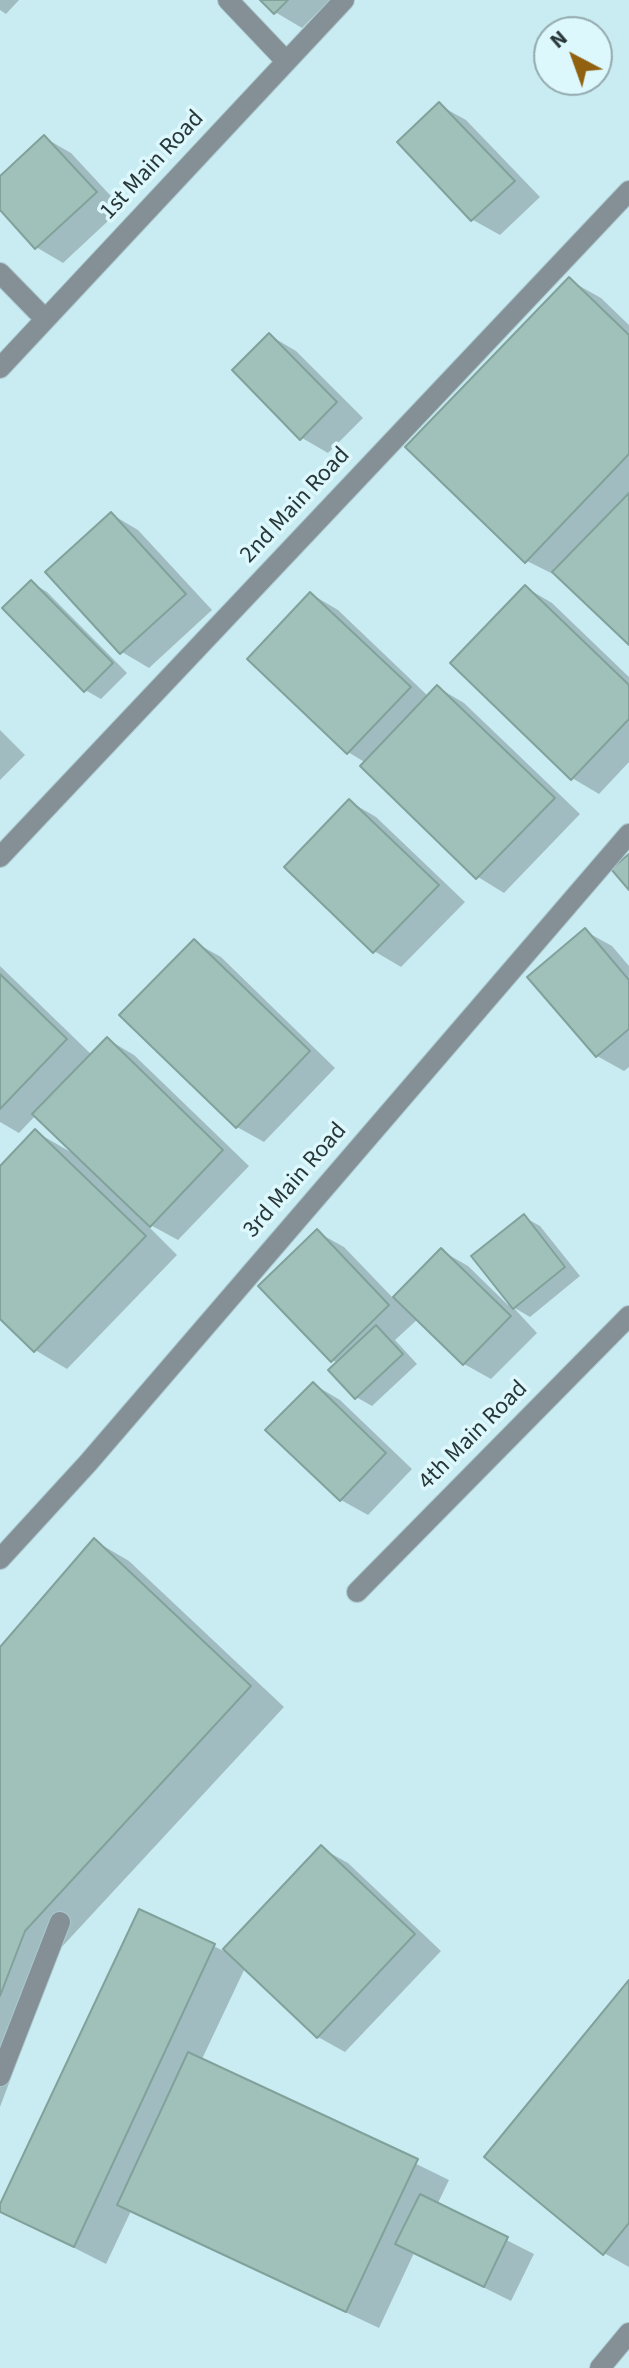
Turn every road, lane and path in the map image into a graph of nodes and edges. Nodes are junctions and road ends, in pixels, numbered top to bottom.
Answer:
1 (228, 0) edge
2 (344, 0) edge
3 (286, 61) junction
4 (629, 191) edge
5 (0, 273) edge
6 (45, 319) junction
7 (0, 368) edge
8 (629, 834) edge
9 (0, 857) edge
10 (629, 1316) edge
11 (0, 1559) edge
12 (357, 1592) dead end
13 (60, 1922) dead end
14 (0, 2076) edge
15 (629, 2333) edge
16 (600, 2368) edge

1 - 3 street
2 - 3 street, 1st Main Road
3 - 6 street, 1st Main Road
4 - 9 street, 2nd Main Road
5 - 6 street
6 - 7 street, 1st Main Road
8 - 11 street, 3rd Main Road
10 - 12 street, 4th Main Road
13 - 14 street
15 - 16 street

